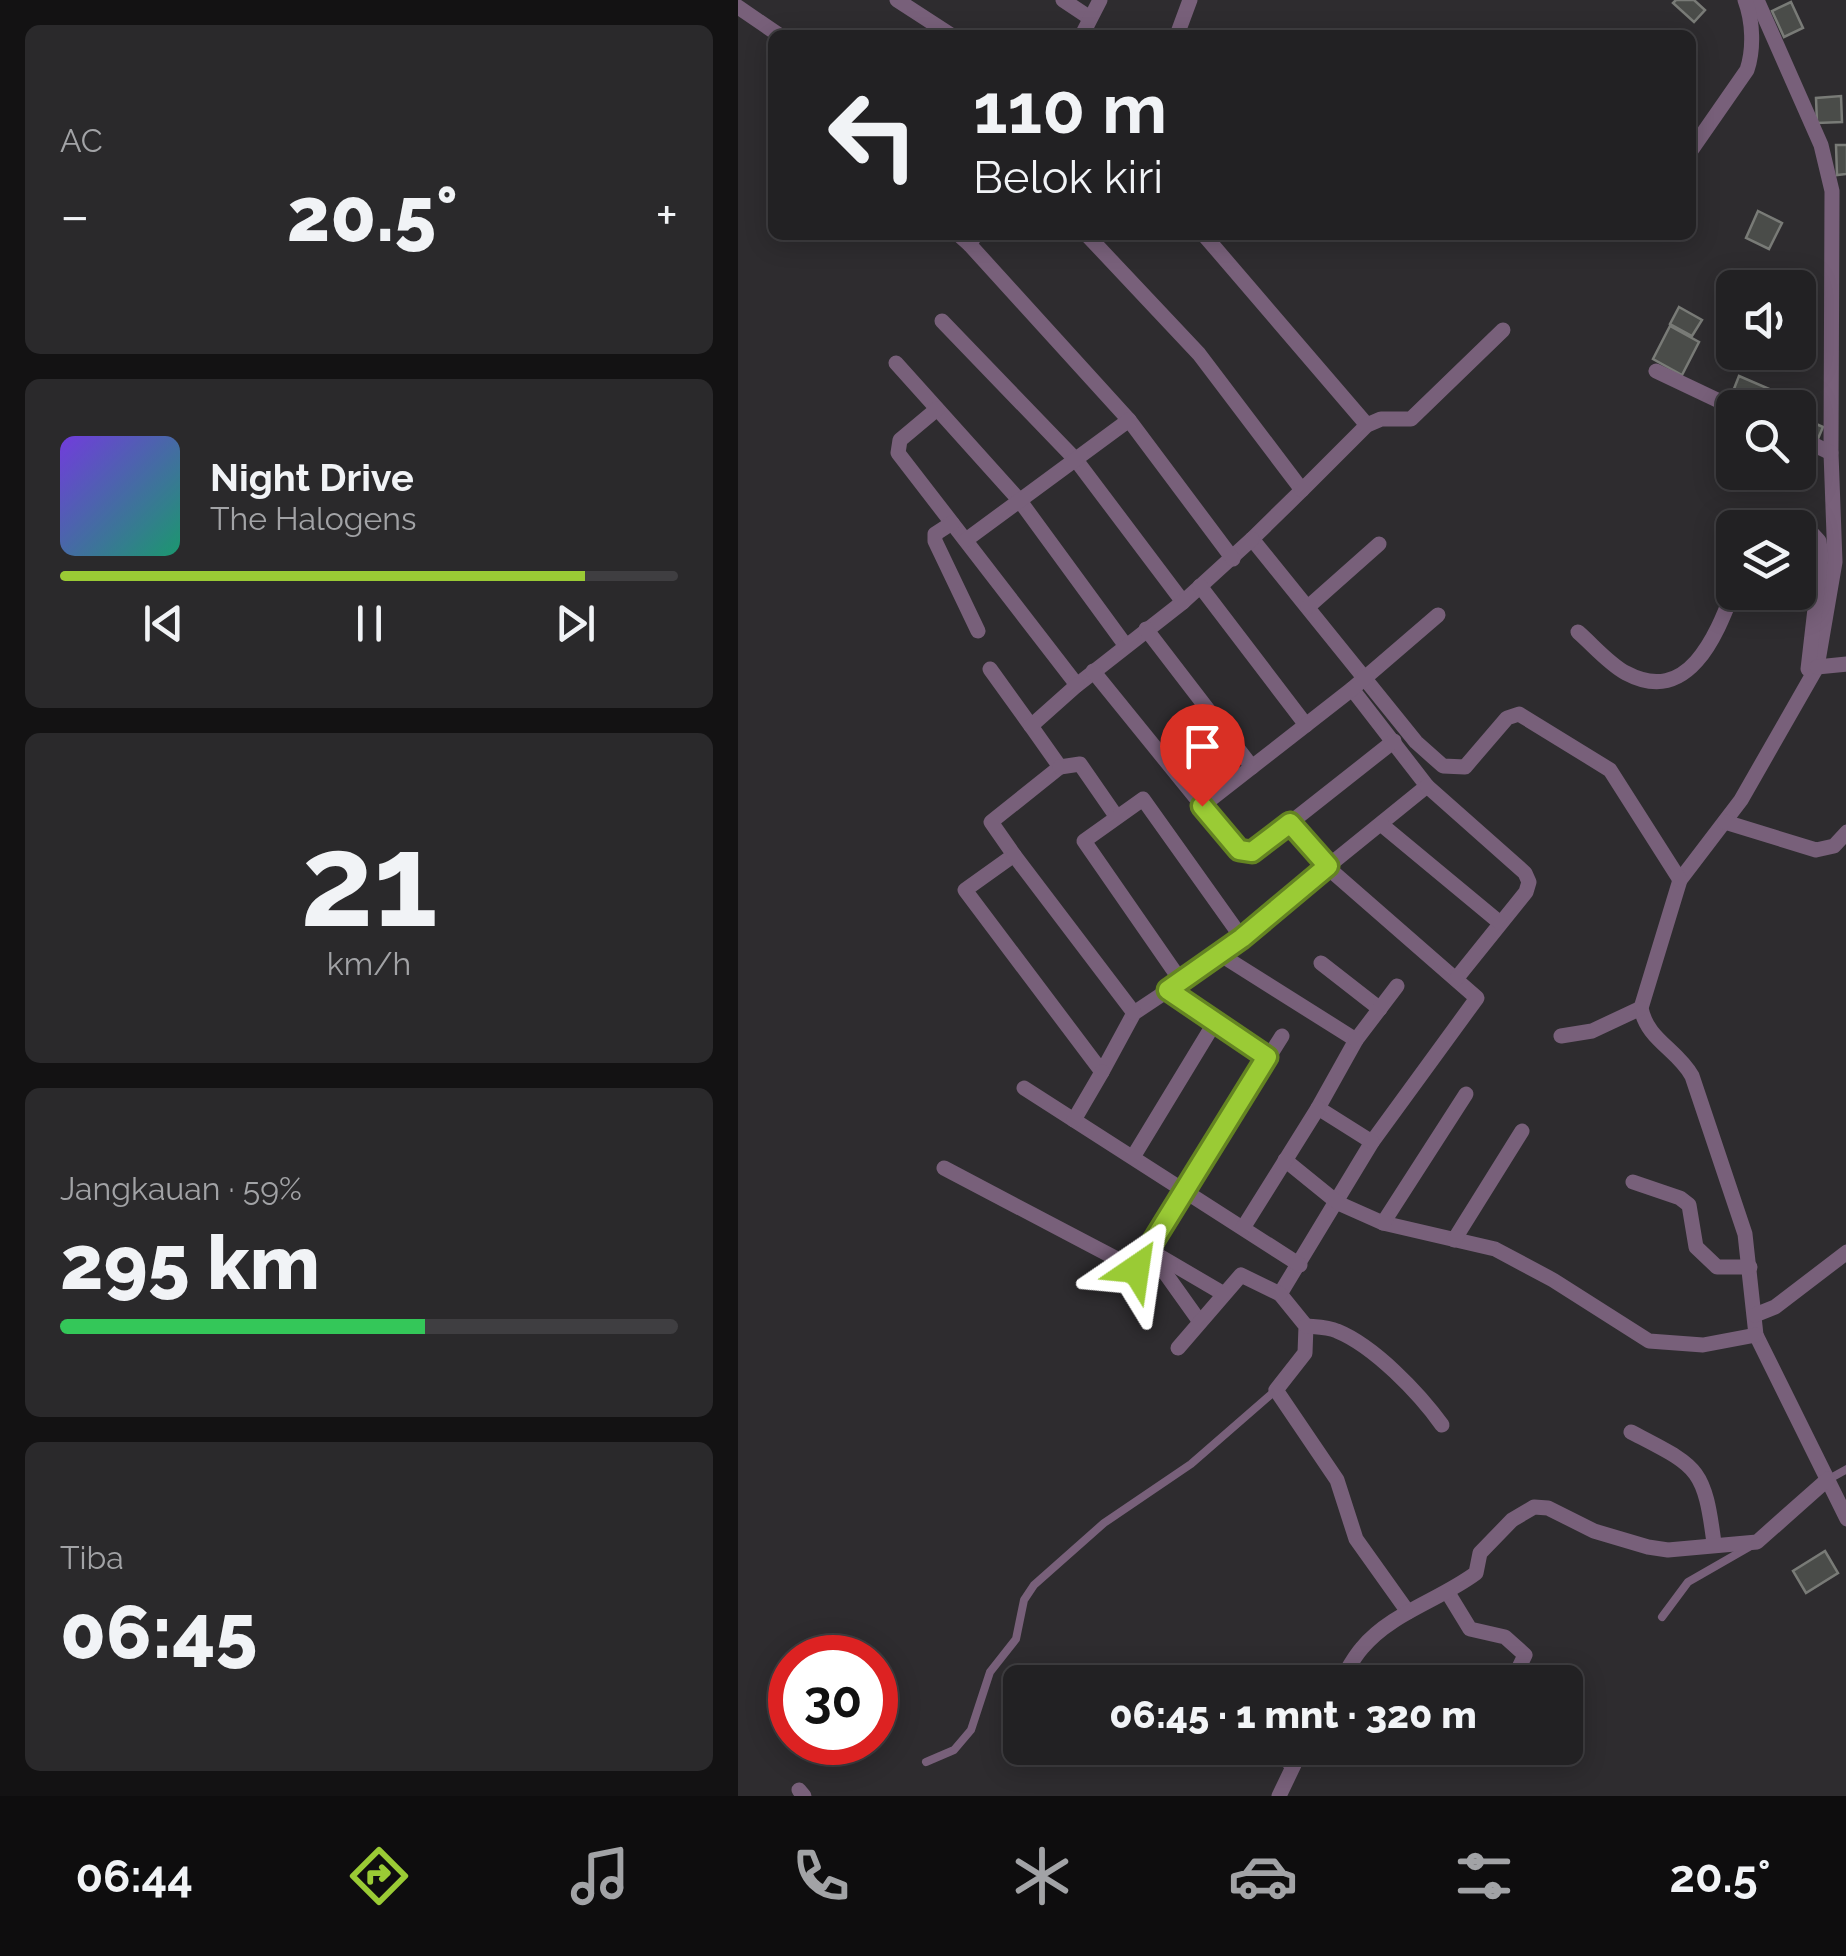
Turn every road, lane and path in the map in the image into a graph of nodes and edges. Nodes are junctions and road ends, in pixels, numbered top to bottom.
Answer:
1 (897, 0) edge
2 (1064, 0) edge
3 (1100, 0) edge
4 (1190, 0) edge
5 (1745, 0) edge
6 (1757, 0) edge
7 (738, 6) edge
8 (1090, 18) junction
9 (772, 30) edge
10 (943, 30) edge
11 (1084, 30) edge
12 (1179, 30) edge
13 (1696, 143) edge
14 (970, 240) edge
15 (1092, 240) edge
16 (1208, 240) edge
17 (942, 321) dead end
18 (1502, 330) dead end
19 (896, 364) dead end
20 (1656, 371) dead end
21 (1716, 399) edge
22 (936, 409) junction
23 (1129, 420) junction
24 (1367, 425) junction
25 (1816, 445) edge
26 (1831, 452) junction
27 (1076, 460) junction
28 (1302, 490) junction
29 (1020, 501) junction
30 (952, 522) junction
31 (1816, 538) edge
32 (1252, 539) junction
33 (966, 540) junction
34 (1379, 544) dead end
35 (1233, 559) junction
36 (1200, 586) junction
37 (1183, 602) junction
38 (1816, 603) edge
39 (1308, 608) junction
40 (1726, 610) edge
41 (1815, 610) edge
42 (1438, 615) dead end
43 (1146, 629) junction
44 (978, 631) dead end
45 (1578, 632) dead end
46 (1126, 646) junction
47 (1846, 664) edge
48 (1817, 667) junction
49 (990, 669) dead end
50 (1094, 670) junction
51 (1358, 684) junction
52 (1077, 685) junction
53 (1807, 687) junction
54 (1306, 725) junction
55 (1031, 726) junction
56 (1394, 740) junction
57 (1060, 767) junction
58 (1252, 767) junction
59 (1427, 786) junction
60 (1202, 806) junction
61 (1116, 816) junction
62 (1725, 822) junction
63 (1290, 823) junction
64 (1382, 825) junction
65 (1846, 832) edge
66 (1014, 854) junction
67 (1328, 866) junction
68 (1680, 880) junction
69 (1499, 922) junction
70 (1242, 938) junction
71 (1221, 955) junction
72 (1322, 963) dead end
73 (1456, 979) junction
74 (1175, 985) junction
75 (1396, 986) dead end
76 (1641, 1008) junction
77 (1380, 1009) junction
78 (1134, 1013) junction
79 (1215, 1022) junction
80 (1282, 1036) dead end
81 (1561, 1036) dead end
82 (1356, 1040) junction
83 (1267, 1057) junction
84 (1102, 1072) junction
85 (1024, 1088) dead end
86 (1466, 1094) dead end
87 (1318, 1108) junction
88 (1074, 1120) junction
89 (1522, 1131) dead end
90 (1372, 1142) junction
91 (1133, 1158) junction
92 (1285, 1160) junction
93 (944, 1168) dead end
94 (1633, 1182) dead end
95 (1185, 1190) junction
96 (1338, 1203) junction
97 (1384, 1223) junction
98 (1243, 1228) junction
99 (1454, 1240) junction
100 (1148, 1250) junction
101 (1846, 1252) edge
102 (1300, 1265) junction
103 (1750, 1267) junction
104 (1224, 1294) junction
105 (1280, 1294) junction
106 (1755, 1314) junction
107 (1200, 1322) junction
108 (1306, 1326) junction
109 (1756, 1335) junction
110 (1178, 1348) dead end
111 (1276, 1390) junction
112 (1442, 1426) dead end
113 (1631, 1432) dead end
114 (1846, 1469) edge
115 (1828, 1479) junction
116 (1846, 1520) edge
117 (1757, 1542) junction
118 (1714, 1543) junction
119 (1448, 1594) junction
120 (1408, 1612) junction
121 (1662, 1617) dead end
122 (1351, 1665) edge
123 (1520, 1665) edge
124 (926, 1762) dead end
125 (1287, 1765) edge
126 (1293, 1765) edge
127 (1291, 1769) junction
128 (1279, 1796) edge

1 - 10 street
2 - 8 street
3 - 8 street
4 - 12 street
5 - 13 street
6 - 26 street
7 - 9 street
8 - 11 street
14 - 23 street
15 - 28 street
16 - 24 street
17 - 27 street
18 - 24 street
19 - 22 street
20 - 21 street
22 - 29 street
22 - 30 street
23 - 27 street
23 - 35 street
24 - 28 street
25 - 26 street
26 - 48 street
27 - 29 street
27 - 37 street
28 - 32 street
29 - 33 street
29 - 46 street
30 - 33 street
30 - 44 street
31 - 38 street
32 - 35 street
32 - 39 street
33 - 52 street
34 - 39 street
35 - 36 street
36 - 37 street
36 - 54 street
37 - 43 street
39 - 51 street
40 - 45 street
41 - 53 street
42 - 51 street
43 - 46 street
43 - 58 street
46 - 50 street
47 - 48 street
48 - 53 street
49 - 55 street
50 - 52 street
50 - 60 street
51 - 54 street
51 - 56 street
51 - 68 street
52 - 55 street
53 - 62 street
54 - 58 street
55 - 57 street
56 - 59 street
56 - 63 street
57 - 61 street
57 - 66 street
58 - 60 street
59 - 64 street
59 - 69 street
60 - 63 street
61 - 70 street
61 - 74 street
62 - 65 street
62 - 68 street
63 - 67 street
64 - 67 street
64 - 69 street
66 - 78 street
66 - 84 street
67 - 70 street
67 - 73 street
68 - 76 street
69 - 73 street
70 - 71 street
71 - 74 street
71 - 82 street
72 - 77 street
73 - 90 street
74 - 78 street
74 - 79 street
75 - 77 street
76 - 81 street
76 - 103 street
77 - 82 street
78 - 84 street
79 - 83 street
79 - 91 street
80 - 83 street
82 - 87 street
83 - 95 street
84 - 88 street
85 - 88 street
86 - 97 street
87 - 90 street
87 - 92 street
88 - 91 street
89 - 99 street
90 - 96 street
91 - 95 street
92 - 96 street
92 - 98 street
93 - 100 street
94 - 103 street
95 - 98 street
95 - 100 street
96 - 97 street
96 - 102 street
97 - 99 street
98 - 102 street
99 - 109 street
100 - 104 street
100 - 107 street
101 - 106 street
102 - 105 street
103 - 106 street
104 - 105 street
104 - 107 street
105 - 108 street
106 - 109 street
107 - 110 street
108 - 111 street
108 - 112 street
109 - 115 street
111 - 120 street
111 - 124 lane
113 - 118 street
114 - 115 lane
115 - 116 street
115 - 117 street
117 - 118 street
117 - 121 lane
118 - 119 street
119 - 120 street
119 - 123 street
120 - 122 street
125 - 127 lane
126 - 127 street
127 - 128 street

